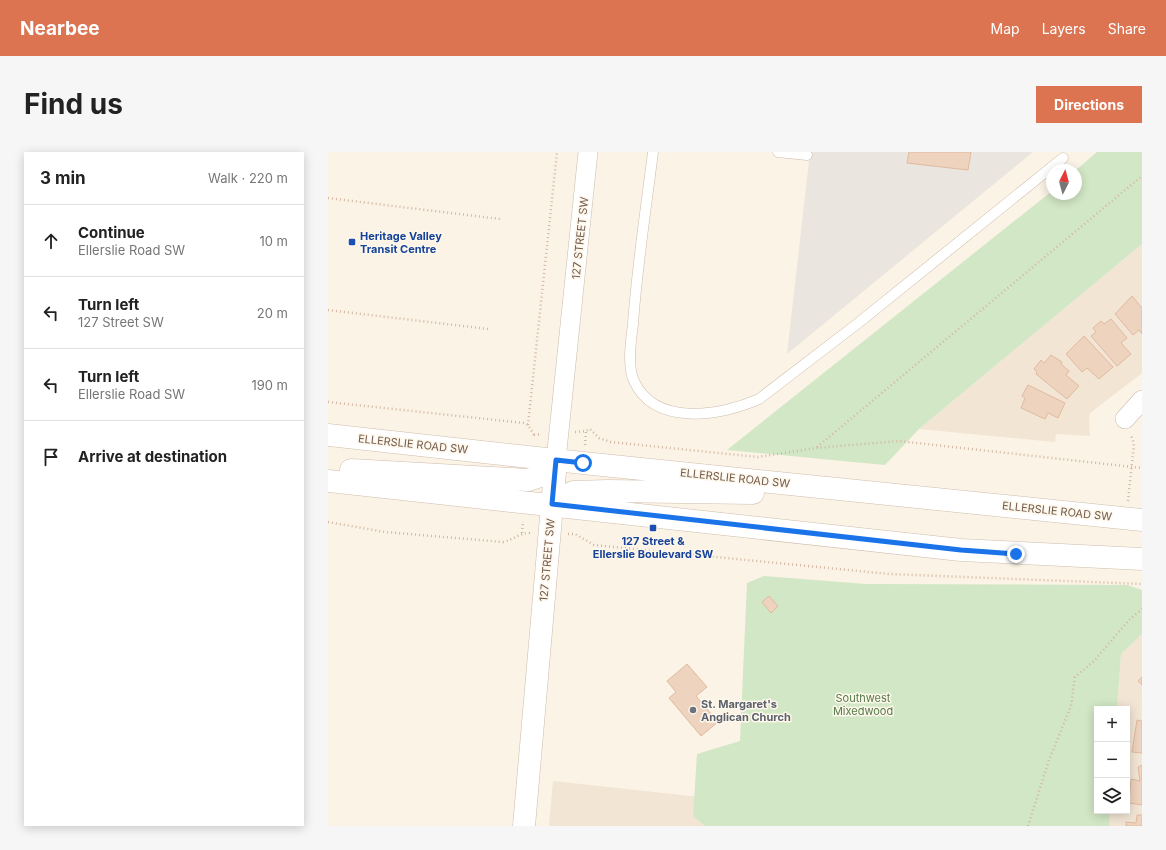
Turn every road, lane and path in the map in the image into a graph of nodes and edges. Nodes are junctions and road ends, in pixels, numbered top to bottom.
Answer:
1 (557, 152) edge
2 (588, 152) edge
3 (653, 152) edge
4 (778, 152) edge
5 (807, 155) dead end
6 (1063, 158) dead end
7 (1142, 176) edge
8 (328, 198) edge
9 (500, 219) dead end
10 (328, 310) edge
11 (488, 329) dead end
12 (1142, 400) edge
13 (328, 402) edge
14 (1125, 419) joint
15 (528, 424) junction
16 (586, 431) dead end
17 (328, 435) edge
18 (534, 435) dead end
19 (816, 448) junction
20 (556, 460) junction
21 (1132, 466) junction
22 (1142, 468) edge
23 (328, 470) edge
24 (328, 481) edge
25 (912, 496) junction
26 (552, 504) junction
27 (1134, 519) edge
28 (328, 522) edge
29 (522, 533) dead end
30 (575, 534) dead end
31 (1142, 559) edge
32 (1142, 584) edge
33 (1142, 609) edge
34 (524, 826) edge
35 (1028, 826) edge

1 - 15 path
2 - 20 street, 127 STREET SW
3 - 6 lane
4 - 5 lane
7 - 19 path
8 - 9 path
10 - 11 path
12 - 14 street
13 - 15 path
14 - 21 path
15 - 18 path
16 - 19 path
17 - 20 main road, ELLERSLIE ROAD SW
19 - 21 path
20 - 23 main road
20 - 25 main road, ELLERSLIE ROAD SW
20 - 26 main road, 127 STREET SW
21 - 22 path
21 - 27 path
24 - 26 main road
25 - 26 main road
25 - 27 main road, ELLERSLIE ROAD SW
26 - 31 main road
26 - 34 main road, 127 STREET SW
28 - 29 path
30 - 32 path
33 - 35 path

